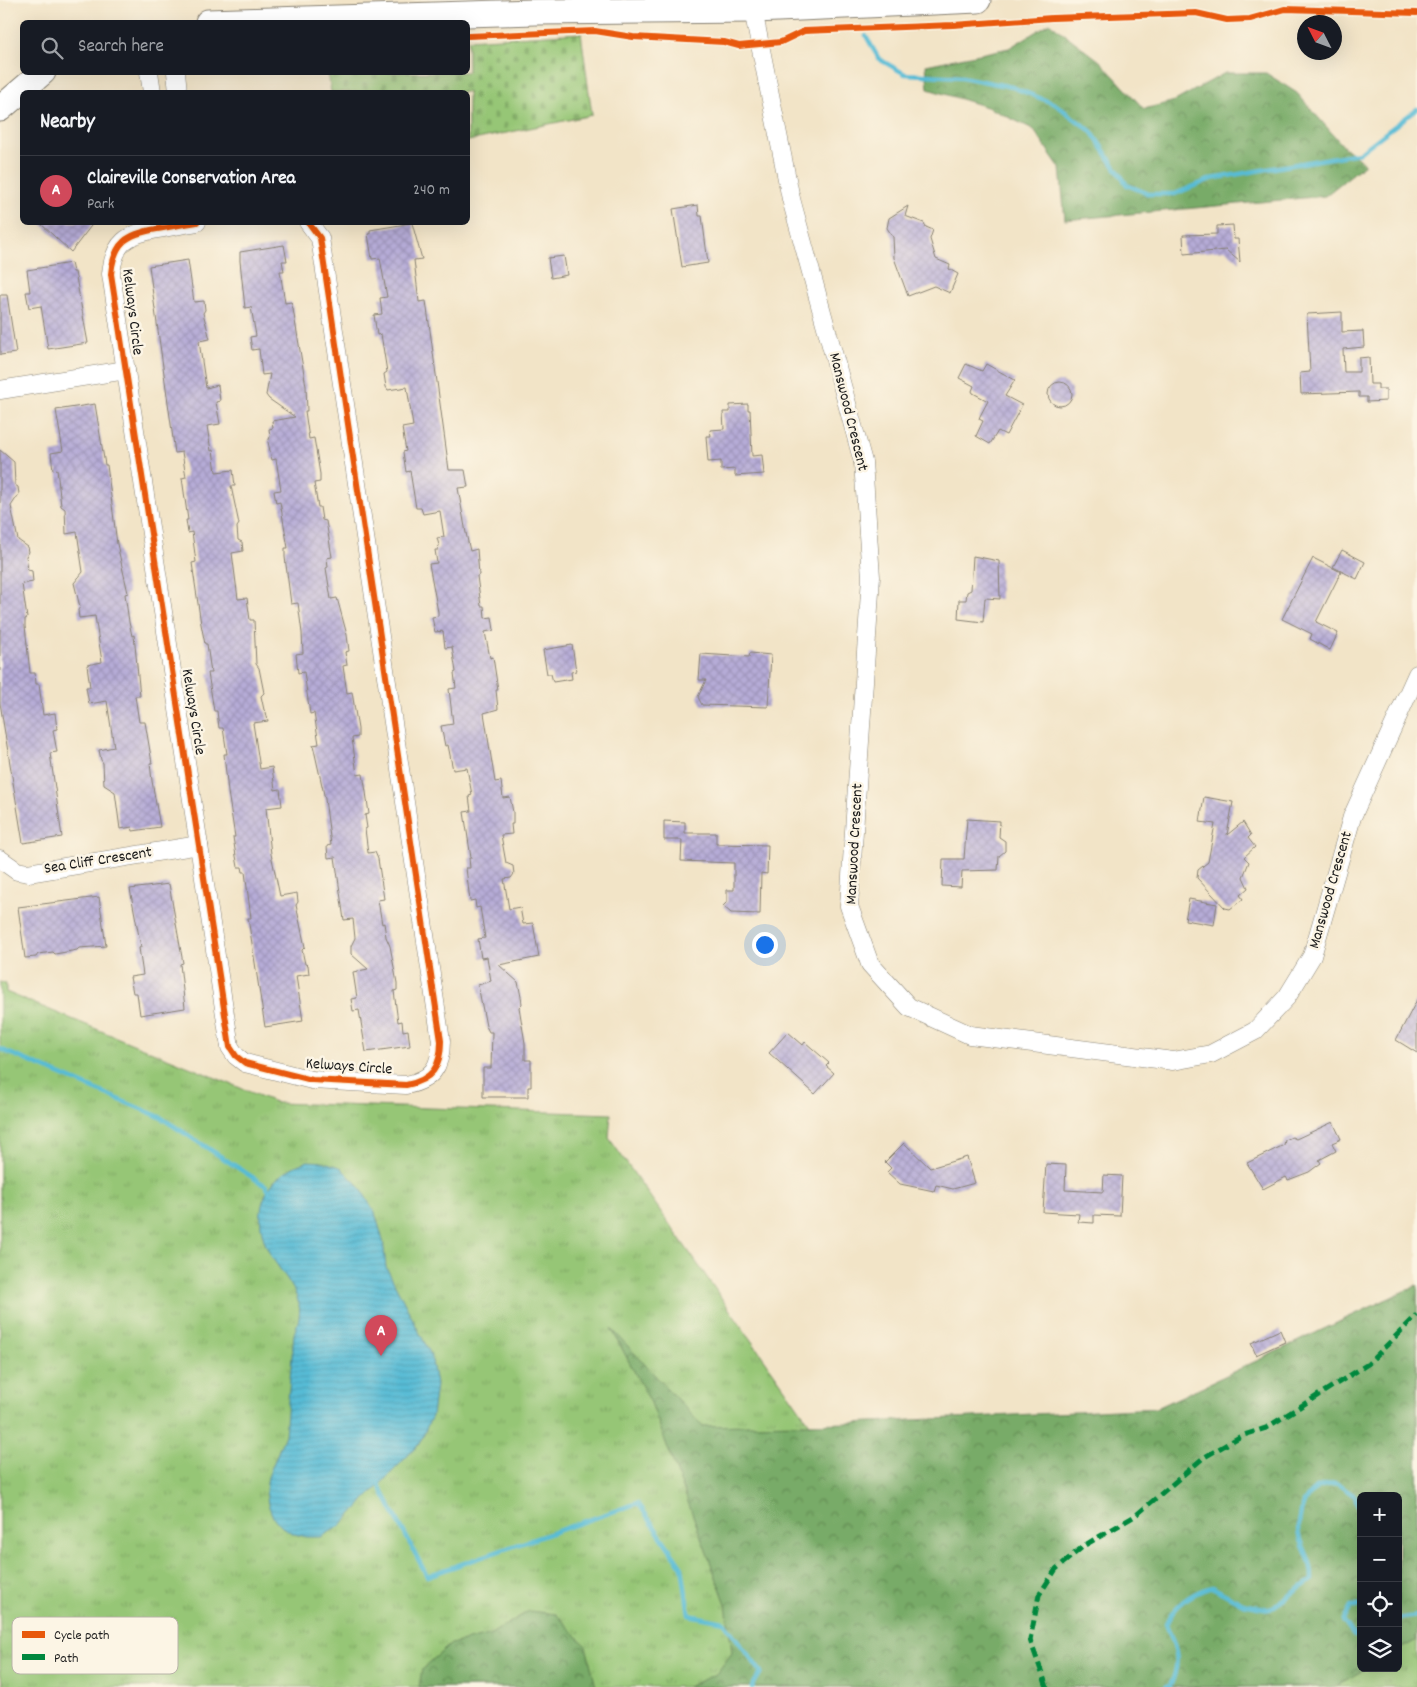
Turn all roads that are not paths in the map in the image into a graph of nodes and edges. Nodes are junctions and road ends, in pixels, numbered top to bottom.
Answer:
1 (978, 0) edge
2 (753, 10) junction
3 (273, 20) edge
4 (40, 75) edge
5 (149, 75) edge
6 (176, 75) edge
7 (22, 90) edge
8 (152, 90) edge
9 (178, 90) edge
10 (20, 92) edge
11 (0, 109) edge
12 (178, 225) edge
13 (310, 225) edge
14 (126, 370) junction
15 (0, 390) edge
16 (1417, 674) edge
17 (199, 845) junction
18 (0, 859) edge

1 - 2 main road
2 - 3 main road
2 - 16 street, Manswood Crescent
4 - 7 main road
5 - 8 street
6 - 9 street
10 - 11 main road
12 - 14 street, Kelways Circle
13 - 17 street, Kelways Circle
14 - 15 street
14 - 17 street, Kelways Circle
17 - 18 street, Sea Cliff Crescent

